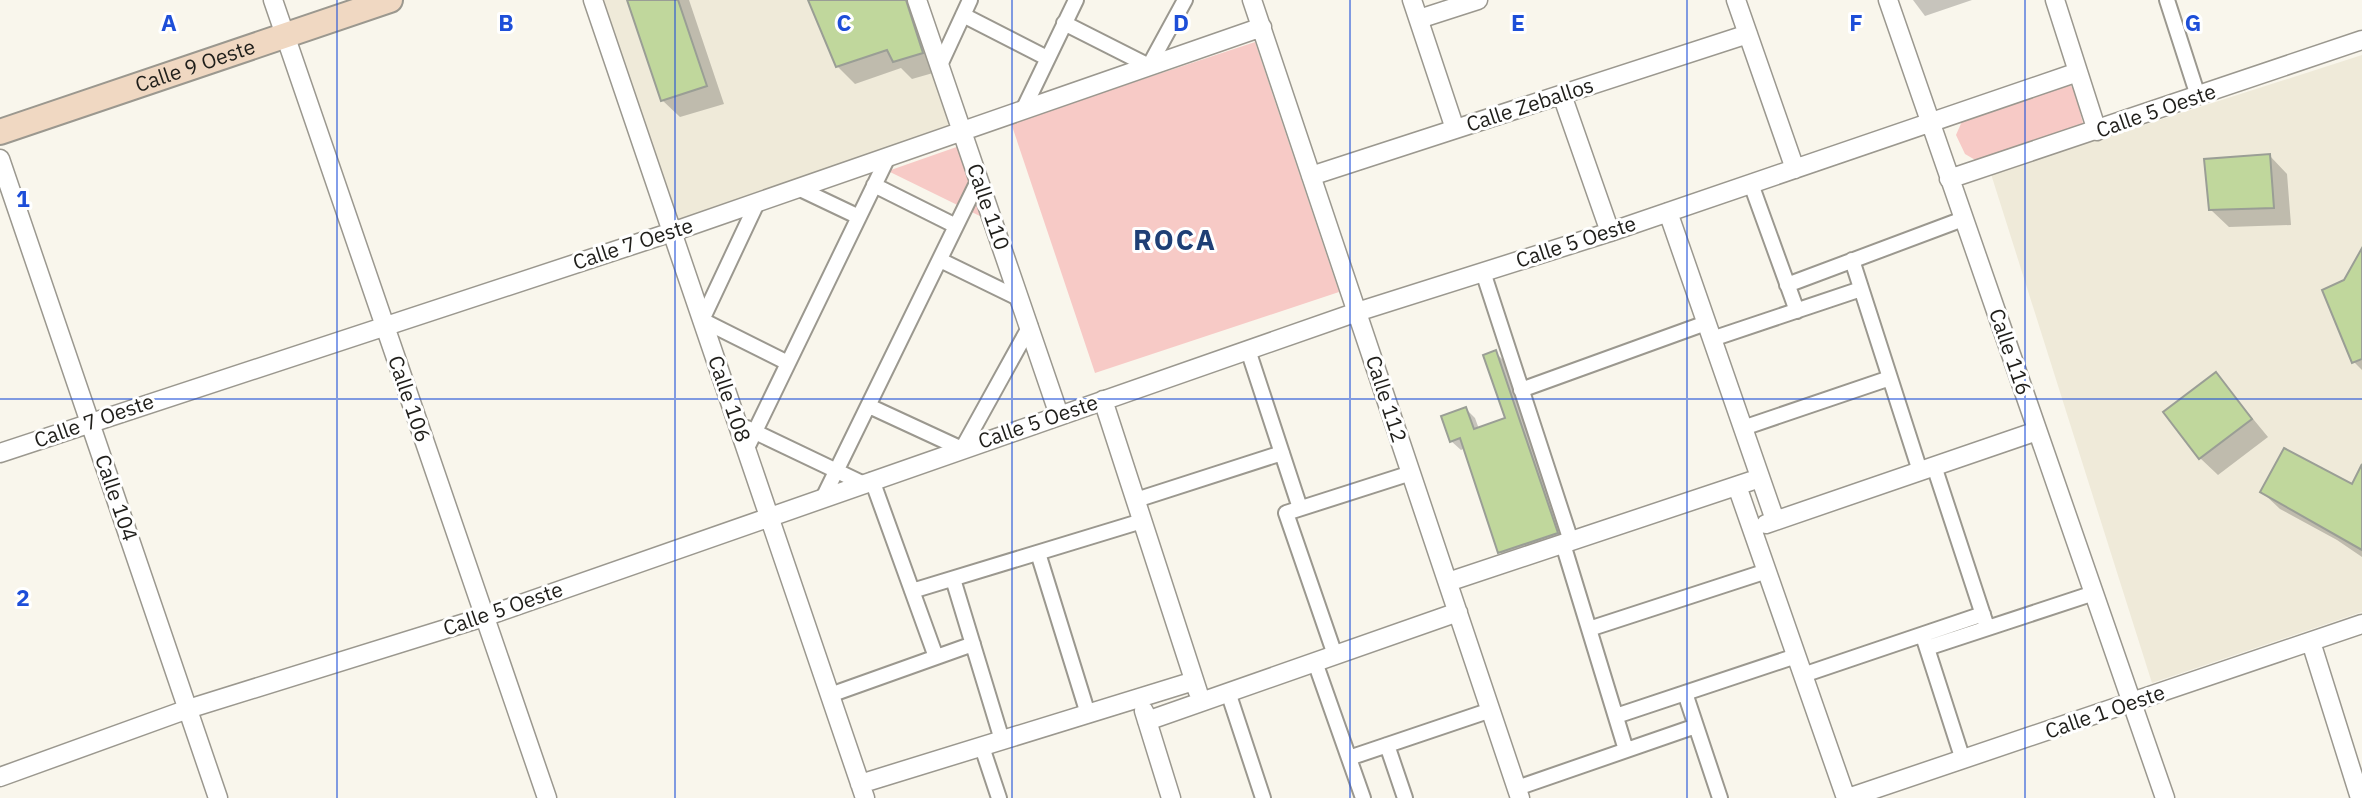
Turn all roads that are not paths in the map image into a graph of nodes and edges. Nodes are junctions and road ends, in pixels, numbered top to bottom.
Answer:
1 (273, 0) edge
2 (390, 0) edge
3 (593, 0) edge
4 (917, 0) edge
5 (970, 0) edge
6 (1076, 0) edge
7 (1185, 0) edge
8 (1252, 0) edge
9 (1412, 0) edge
10 (1478, 0) edge
11 (1736, 0) edge
12 (1888, 0) edge
13 (2055, 0) edge
14 (2167, 0) edge
15 (963, 15) junction
16 (1419, 19) junction
17 (1065, 23) junction
18 (1262, 27) junction
19 (1748, 34) junction
20 (285, 35) junction
21 (2362, 40) edge
22 (1047, 58) junction
23 (940, 65) junction
24 (1149, 66) junction
25 (2078, 72) junction
26 (1562, 95) junction
27 (2198, 96) junction
28 (1023, 110) junction
29 (1929, 122) junction
30 (1455, 130) junction
31 (962, 131) junction
32 (2097, 131) junction
33 (0, 132) edge
34 (888, 157) junction
35 (0, 159) edge
36 (1794, 169) junction
37 (1311, 176) junction
38 (979, 179) junction
39 (1949, 179) junction
40 (1751, 184) junction
41 (874, 185) junction
42 (798, 188) junction
43 (757, 203) junction
44 (1668, 212) junction
45 (859, 218) junction
46 (1963, 219) junction
47 (956, 226) junction
48 (672, 232) junction
49 (1610, 232) junction
50 (940, 260) junction
51 (1852, 260) junction
52 (1483, 272) junction
53 (1787, 285) junction
54 (1861, 289) junction
55 (1020, 299) junction
56 (1797, 311) junction
57 (1357, 312) junction
58 (702, 320) junction
59 (384, 326) junction
60 (1030, 326) junction
61 (1709, 331) junction
62 (1248, 350) junction
63 (788, 363) junction
64 (1890, 378) junction
65 (1521, 390) junction
66 (1103, 400) junction
67 (869, 406) junction
68 (1059, 415) junction
69 (89, 422) junction
70 (737, 423) junction
71 (1743, 428) junction
72 (2037, 431) junction
73 (755, 432) junction
74 (962, 449) junction
75 (746, 450) junction
76 (0, 453) edge
77 (1282, 453) junction
78 (1927, 468) junction
79 (838, 471) junction
80 (1411, 472) junction
81 (1760, 478) junction
82 (867, 481) junction
83 (1737, 486) junction
84 (824, 496) junction
85 (1136, 500) junction
86 (1293, 510) junction
87 (769, 515) junction
88 (1142, 520) junction
89 (1775, 520) junction
90 (1752, 528) junction
91 (1567, 542) junction
92 (1038, 552) junction
93 (1767, 570) junction
94 (953, 579) junction
95 (1447, 582) junction
96 (912, 591) junction
97 (2094, 593) junction
98 (1458, 612) junction
99 (484, 617) junction
100 (1985, 621) junction
101 (2362, 624) edge
102 (1589, 629) junction
103 (1925, 641) junction
104 (2311, 642) junction
105 (973, 644) junction
106 (1335, 655) junction
107 (1797, 656) junction
108 (936, 657) junction
109 (1315, 662) junction
110 (1803, 676) junction
111 (1194, 681) junction
112 (1228, 692) junction
113 (1685, 693) junction
114 (830, 695) junction
115 (1140, 698) junction
116 (1201, 702) junction
117 (2132, 704) junction
118 (188, 709) junction
119 (1491, 710) junction
120 (1088, 714) junction
121 (1616, 716) junction
122 (1147, 721) junction
123 (1696, 726) junction
124 (1002, 740) junction
125 (1387, 745) junction
126 (982, 747) junction
127 (1626, 750) junction
128 (1349, 758) junction
129 (1963, 760) junction
130 (0, 777) edge
131 (863, 791) edge
132 (1518, 793) edge
133 (218, 798) edge
134 (547, 798) edge
135 (999, 798) edge
136 (1171, 798) edge
137 (1263, 798) edge
138 (1363, 798) edge
139 (1405, 798) edge
140 (1720, 798) edge
141 (1847, 798) edge
142 (2165, 798) edge
143 (2360, 798) edge

1 - 20 street, Calle 106
2 - 20 main road, Calle 9 Oeste
3 - 48 street, Calle 108
4 - 23 street, Calle 110
5 - 15 street
6 - 17 street
7 - 24 street
8 - 18 street, Calle 112
9 - 16 street
10 - 16 street
11 - 19 street
12 - 29 street, Calle 116
13 - 25 street
14 - 27 street
15 - 22 street
15 - 23 street
16 - 30 street
17 - 22 street
17 - 24 street
18 - 24 street, Calle 7 Oeste
18 - 37 street, Calle 112
19 - 26 street, Calle Zeballos
19 - 36 street
20 - 33 main road, Calle 9 Oeste
20 - 59 street, Calle 106
21 - 27 street, Calle 5 Oeste
22 - 28 street
23 - 31 street, Calle 110
24 - 28 street, Calle 7 Oeste
25 - 29 street, Calle 5 Oeste
25 - 32 street
26 - 30 street, Calle Zeballos
26 - 49 street
27 - 32 street, Calle 5 Oeste
28 - 31 street, Calle 7 Oeste
29 - 36 street, Calle 5 Oeste
29 - 39 street, Calle 116
30 - 37 street, Calle Zeballos
31 - 34 street, Calle 7 Oeste
31 - 38 street, Calle 110
32 - 39 street, Calle 5 Oeste
34 - 41 street
34 - 42 street, Calle 7 Oeste
35 - 69 street, Calle 104
36 - 40 street, Calle 5 Oeste
37 - 57 street, Calle 112
38 - 47 street
38 - 55 street, Calle 110
39 - 46 street, Calle 116
40 - 44 street, Calle 5 Oeste
40 - 53 street
41 - 45 street
41 - 47 street
42 - 43 street, Calle 7 Oeste
42 - 45 street
43 - 48 street, Calle 7 Oeste
43 - 58 street
44 - 49 street, Calle 5 Oeste
44 - 61 street
45 - 63 street
46 - 51 street
46 - 72 street, Calle 116
47 - 50 street
48 - 58 street, Calle 108
48 - 59 street, Calle 7 Oeste
49 - 52 street, Calle 5 Oeste
50 - 55 street
50 - 67 street
51 - 53 street
51 - 54 street
52 - 57 street, Calle 5 Oeste
52 - 65 street
53 - 56 street
54 - 56 street
54 - 64 street
55 - 60 street, Calle 110
56 - 61 street
57 - 62 street, Calle 5 Oeste
57 - 80 street, Calle 112
58 - 63 street
58 - 70 street, Calle 108
59 - 69 street, Calle 7 Oeste
59 - 99 street, Calle 106
60 - 68 street, Calle 110
60 - 74 street
61 - 65 street
61 - 71 street
62 - 66 street, Calle 5 Oeste
62 - 77 street
63 - 73 street
64 - 71 street
64 - 78 street
65 - 91 street
66 - 68 street, Calle 5 Oeste
66 - 85 street
67 - 74 street
67 - 79 street
68 - 74 street, Calle 5 Oeste
69 - 76 street, Calle 7 Oeste
69 - 118 street, Calle 104
70 - 73 street
70 - 75 street, Calle 108
71 - 81 street
72 - 78 street
72 - 97 street, Calle 116
73 - 75 street
73 - 79 street
74 - 82 street, Calle 5 Oeste
75 - 87 street, Calle 108
77 - 85 street
77 - 86 street
78 - 89 street
78 - 100 street
79 - 82 street
79 - 84 street
80 - 86 street
80 - 95 street, Calle 112
81 - 83 street
81 - 89 street
82 - 84 street, Calle 5 Oeste
82 - 96 street
83 - 90 street
83 - 91 street
84 - 87 street, Calle 5 Oeste
85 - 88 street
86 - 106 street
87 - 99 street, Calle 5 Oeste
87 - 114 street, Calle 108
88 - 92 street
88 - 111 street
89 - 90 street
90 - 93 street
91 - 95 street
91 - 102 street
92 - 94 street
92 - 120 street
93 - 102 street
93 - 107 street
94 - 96 street
94 - 105 street
95 - 98 street, Calle 112
96 - 108 street
97 - 100 street
97 - 117 street, Calle 116
98 - 106 street
98 - 119 street, Calle 112
99 - 118 street, Calle 5 Oeste
99 - 134 street, Calle 106
100 - 103 street
101 - 104 street, Calle 1 Oeste
102 - 121 street
103 - 110 street
103 - 129 street
104 - 117 street, Calle 1 Oeste
104 - 143 street
105 - 108 street
105 - 124 street
106 - 109 street
107 - 110 street
107 - 113 street
108 - 114 street
109 - 112 street
109 - 128 street
110 - 141 street
111 - 115 street
111 - 116 street
112 - 116 street
112 - 137 street
113 - 121 street
113 - 123 street
114 - 131 street, Calle 108
115 - 120 street
115 - 122 street
116 - 122 street
117 - 129 street, Calle 1 Oeste
117 - 142 street, Calle 116
118 - 130 street, Calle 5 Oeste
118 - 133 street, Calle 104
119 - 125 street
119 - 132 street, Calle 112
120 - 124 street
121 - 127 street
122 - 136 street
123 - 127 street
123 - 140 street
124 - 126 street
125 - 128 street
125 - 139 street
126 - 131 street
126 - 135 street
127 - 132 street
128 - 138 street
129 - 141 street, Calle 1 Oeste

